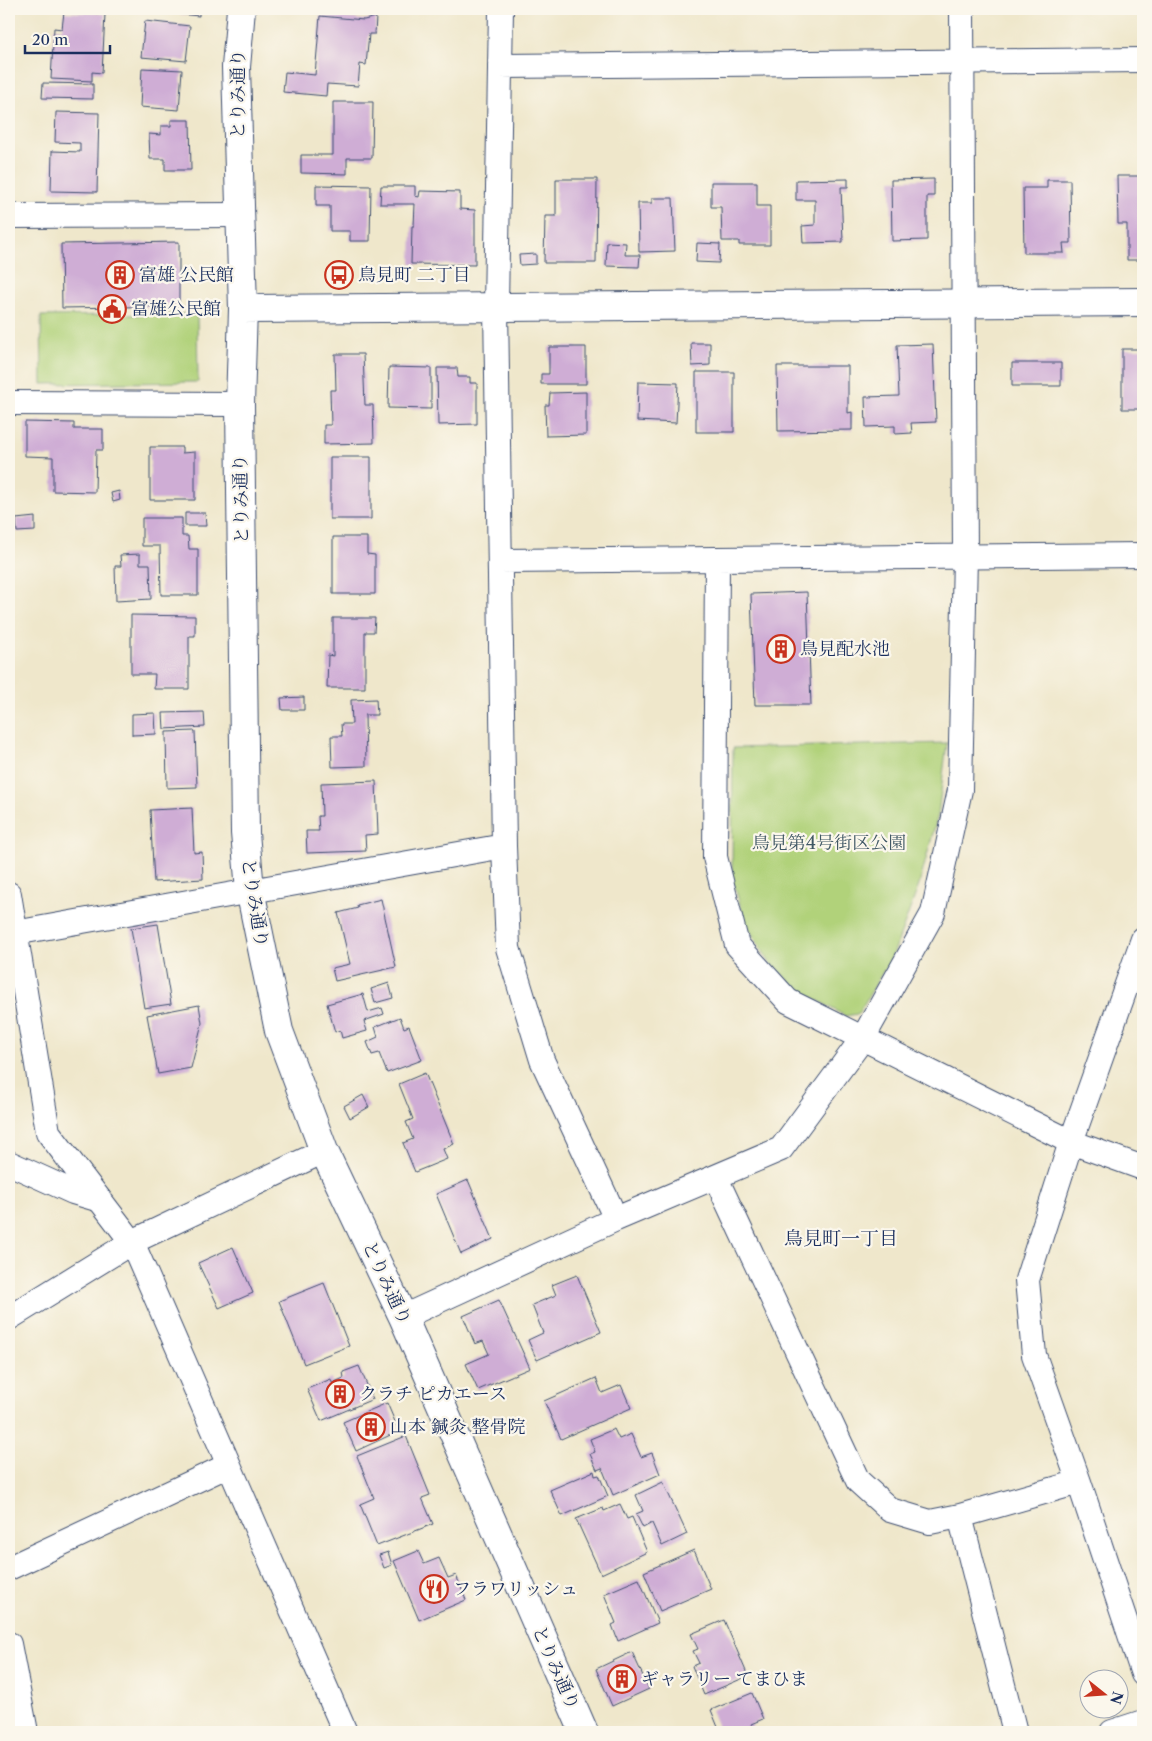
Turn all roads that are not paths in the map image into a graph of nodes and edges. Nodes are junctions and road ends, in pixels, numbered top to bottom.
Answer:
1 (241, 9) edge
2 (501, 9) edge
3 (962, 9) edge
4 (1143, 60) edge
5 (962, 61) junction
6 (500, 66) junction
7 (239, 215) junction
8 (9, 216) edge
9 (1143, 302) edge
10 (964, 303) junction
11 (496, 307) junction
12 (242, 310) junction
13 (9, 403) edge
14 (240, 404) junction
15 (1143, 555) edge
16 (965, 556) junction
17 (717, 560) junction
18 (501, 561) junction
19 (504, 846) junction
20 (250, 890) junction
21 (9, 894) edge
22 (12, 934) edge
23 (1143, 939) edge
24 (863, 1038) junction
25 (1071, 1142) junction
26 (324, 1150) junction
27 (9, 1163) edge
28 (1143, 1168) edge
29 (716, 1178) junction
30 (100, 1200) junction
31 (616, 1219) junction
32 (132, 1242) junction
33 (403, 1317) junction
34 (9, 1318) edge
35 (229, 1465) junction
36 (1079, 1482) junction
37 (960, 1516) junction
38 (9, 1568) edge
39 (9, 1644) edge
40 (1143, 1674) edge
41 (1143, 1722) edge
42 (26, 1732) edge
43 (345, 1732) edge
44 (584, 1732) edge
45 (1015, 1732) edge
46 (1112, 1732) edge

1 - 7 street, とりみ通り
2 - 6 street
3 - 5 street
4 - 5 street
5 - 6 street
5 - 10 street
6 - 11 street
7 - 8 street
7 - 12 street, とりみ通り
9 - 10 street
10 - 11 street
10 - 16 street
11 - 12 street
11 - 18 street
12 - 14 street, とりみ通り
13 - 14 street
14 - 20 street, とりみ通り
15 - 16 street
16 - 17 street
16 - 24 street
17 - 18 street
17 - 24 street
18 - 19 street
19 - 20 street
19 - 31 street
20 - 22 street
20 - 26 street, とりみ通り
21 - 22 street
22 - 30 street
23 - 25 street
24 - 25 street
24 - 29 street
25 - 28 street
25 - 36 street
26 - 32 street
26 - 33 street, とりみ通り
27 - 30 street
29 - 31 street
29 - 37 street
30 - 32 street
31 - 33 street
32 - 34 street
32 - 35 street
33 - 44 street, とりみ通り
35 - 38 street
35 - 43 street
36 - 37 street
36 - 40 street
37 - 45 street
39 - 42 street
41 - 46 street

